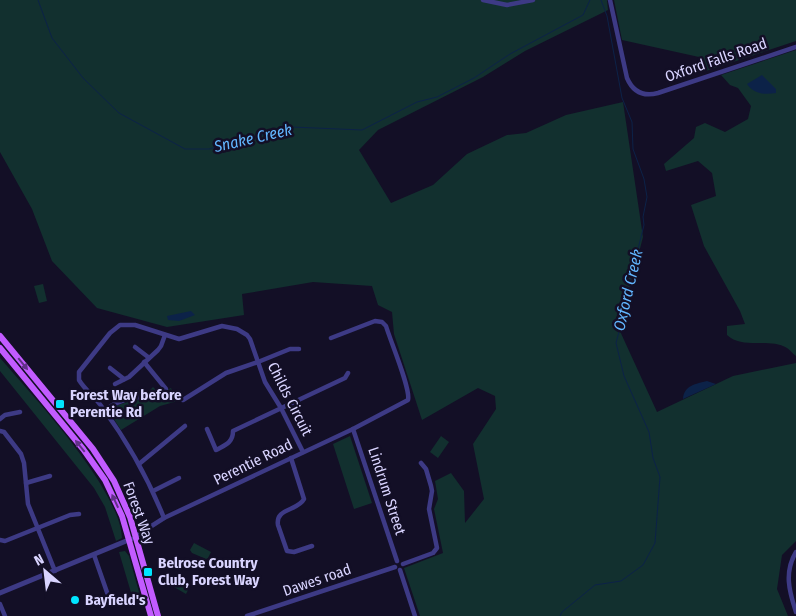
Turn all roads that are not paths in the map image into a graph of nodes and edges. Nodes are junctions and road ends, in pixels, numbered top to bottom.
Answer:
1 (483, 0) edge
2 (533, 0) edge
3 (610, 0) edge
4 (796, 47) edge
5 (165, 335) junction
6 (0, 336) edge
7 (331, 338) dead end
8 (135, 347) dead end
9 (0, 348) edge
10 (299, 349) dead end
11 (148, 357) junction
12 (144, 362) junction
13 (258, 362) junction
14 (110, 368) dead end
15 (348, 373) dead end
16 (124, 380) junction
17 (115, 384) dead end
18 (166, 389) dead end
19 (147, 396) dead end
20 (183, 400) dead end
21 (281, 408) junction
22 (104, 410) junction
23 (20, 412) dead end
24 (0, 419) edge
25 (174, 426) dead end
26 (186, 426) dead end
27 (207, 429) dead end
28 (353, 429) junction
29 (0, 431) edge
30 (178, 432) junction
31 (303, 452) junction
32 (291, 458) junction
33 (421, 463) dead end
34 (138, 464) junction
35 (50, 476) dead end
36 (180, 478) dead end
37 (26, 484) junction
38 (153, 491) junction
39 (79, 514) dead end
40 (164, 518) junction
41 (38, 528) junction
42 (136, 536) junction
43 (0, 540) edge
44 (130, 540) junction
45 (312, 546) dead end
46 (796, 552) edge
47 (94, 555) junction
48 (397, 561) junction
49 (403, 564) junction
50 (394, 567) junction
51 (400, 570) junction
52 (55, 571) junction
53 (0, 594) edge
54 (109, 598) dead end
55 (0, 604) edge
56 (796, 612) edge
57 (254, 615) edge
58 (5, 616) edge
59 (151, 616) edge
60 (158, 616) edge
61 (247, 616) edge
62 (415, 616) edge

1 - 2 street
3 - 4 street, Oxford Falls Road
5 - 11 street
5 - 13 street, Childs Circuit
5 - 22 street, Childs Circuit
6 -> 42 main road, Forest Way
7 - 28 street, Perentie Road
8 - 11 street
44 -> 9 main road, Forest Way
10 - 13 street
11 - 12 street
12 - 16 street
12 - 18 street
13 - 20 street
13 - 21 street, Childs Circuit
14 - 16 street
15 - 21 street
16 - 17 street
19 - 22 street
21 - 27 street
21 - 31 street, Childs Circuit
22 - 34 street, Childs Circuit
23 - 24 street
25 - 30 street
26 - 30 street
28 - 31 street, Perentie Road
28 - 48 street, Lindrum Street
29 - 37 street
30 - 34 street
31 - 32 street, Perentie Road
32 - 40 street, Perentie Road
32 - 45 street
33 - 49 street
34 - 38 street, Childs Circuit
35 - 37 street
36 - 38 street
37 - 41 street
38 - 40 street, Childs Circuit
39 - 41 street
40 - 42 street, Perentie Road
41 - 43 street
41 - 52 street
42 - 44 street
42 - 60 main road, Forest Way
44 - 47 street
44 - 59 main road, Forest Way
46 - 56 street
47 - 52 street
47 - 54 street
48 - 49 street
48 - 50 street
49 - 51 street
50 - 51 street
50 - 57 street, Dawes road
51 - 62 street
52 - 53 street
55 - 58 street
57 - 61 street, Dawes road

